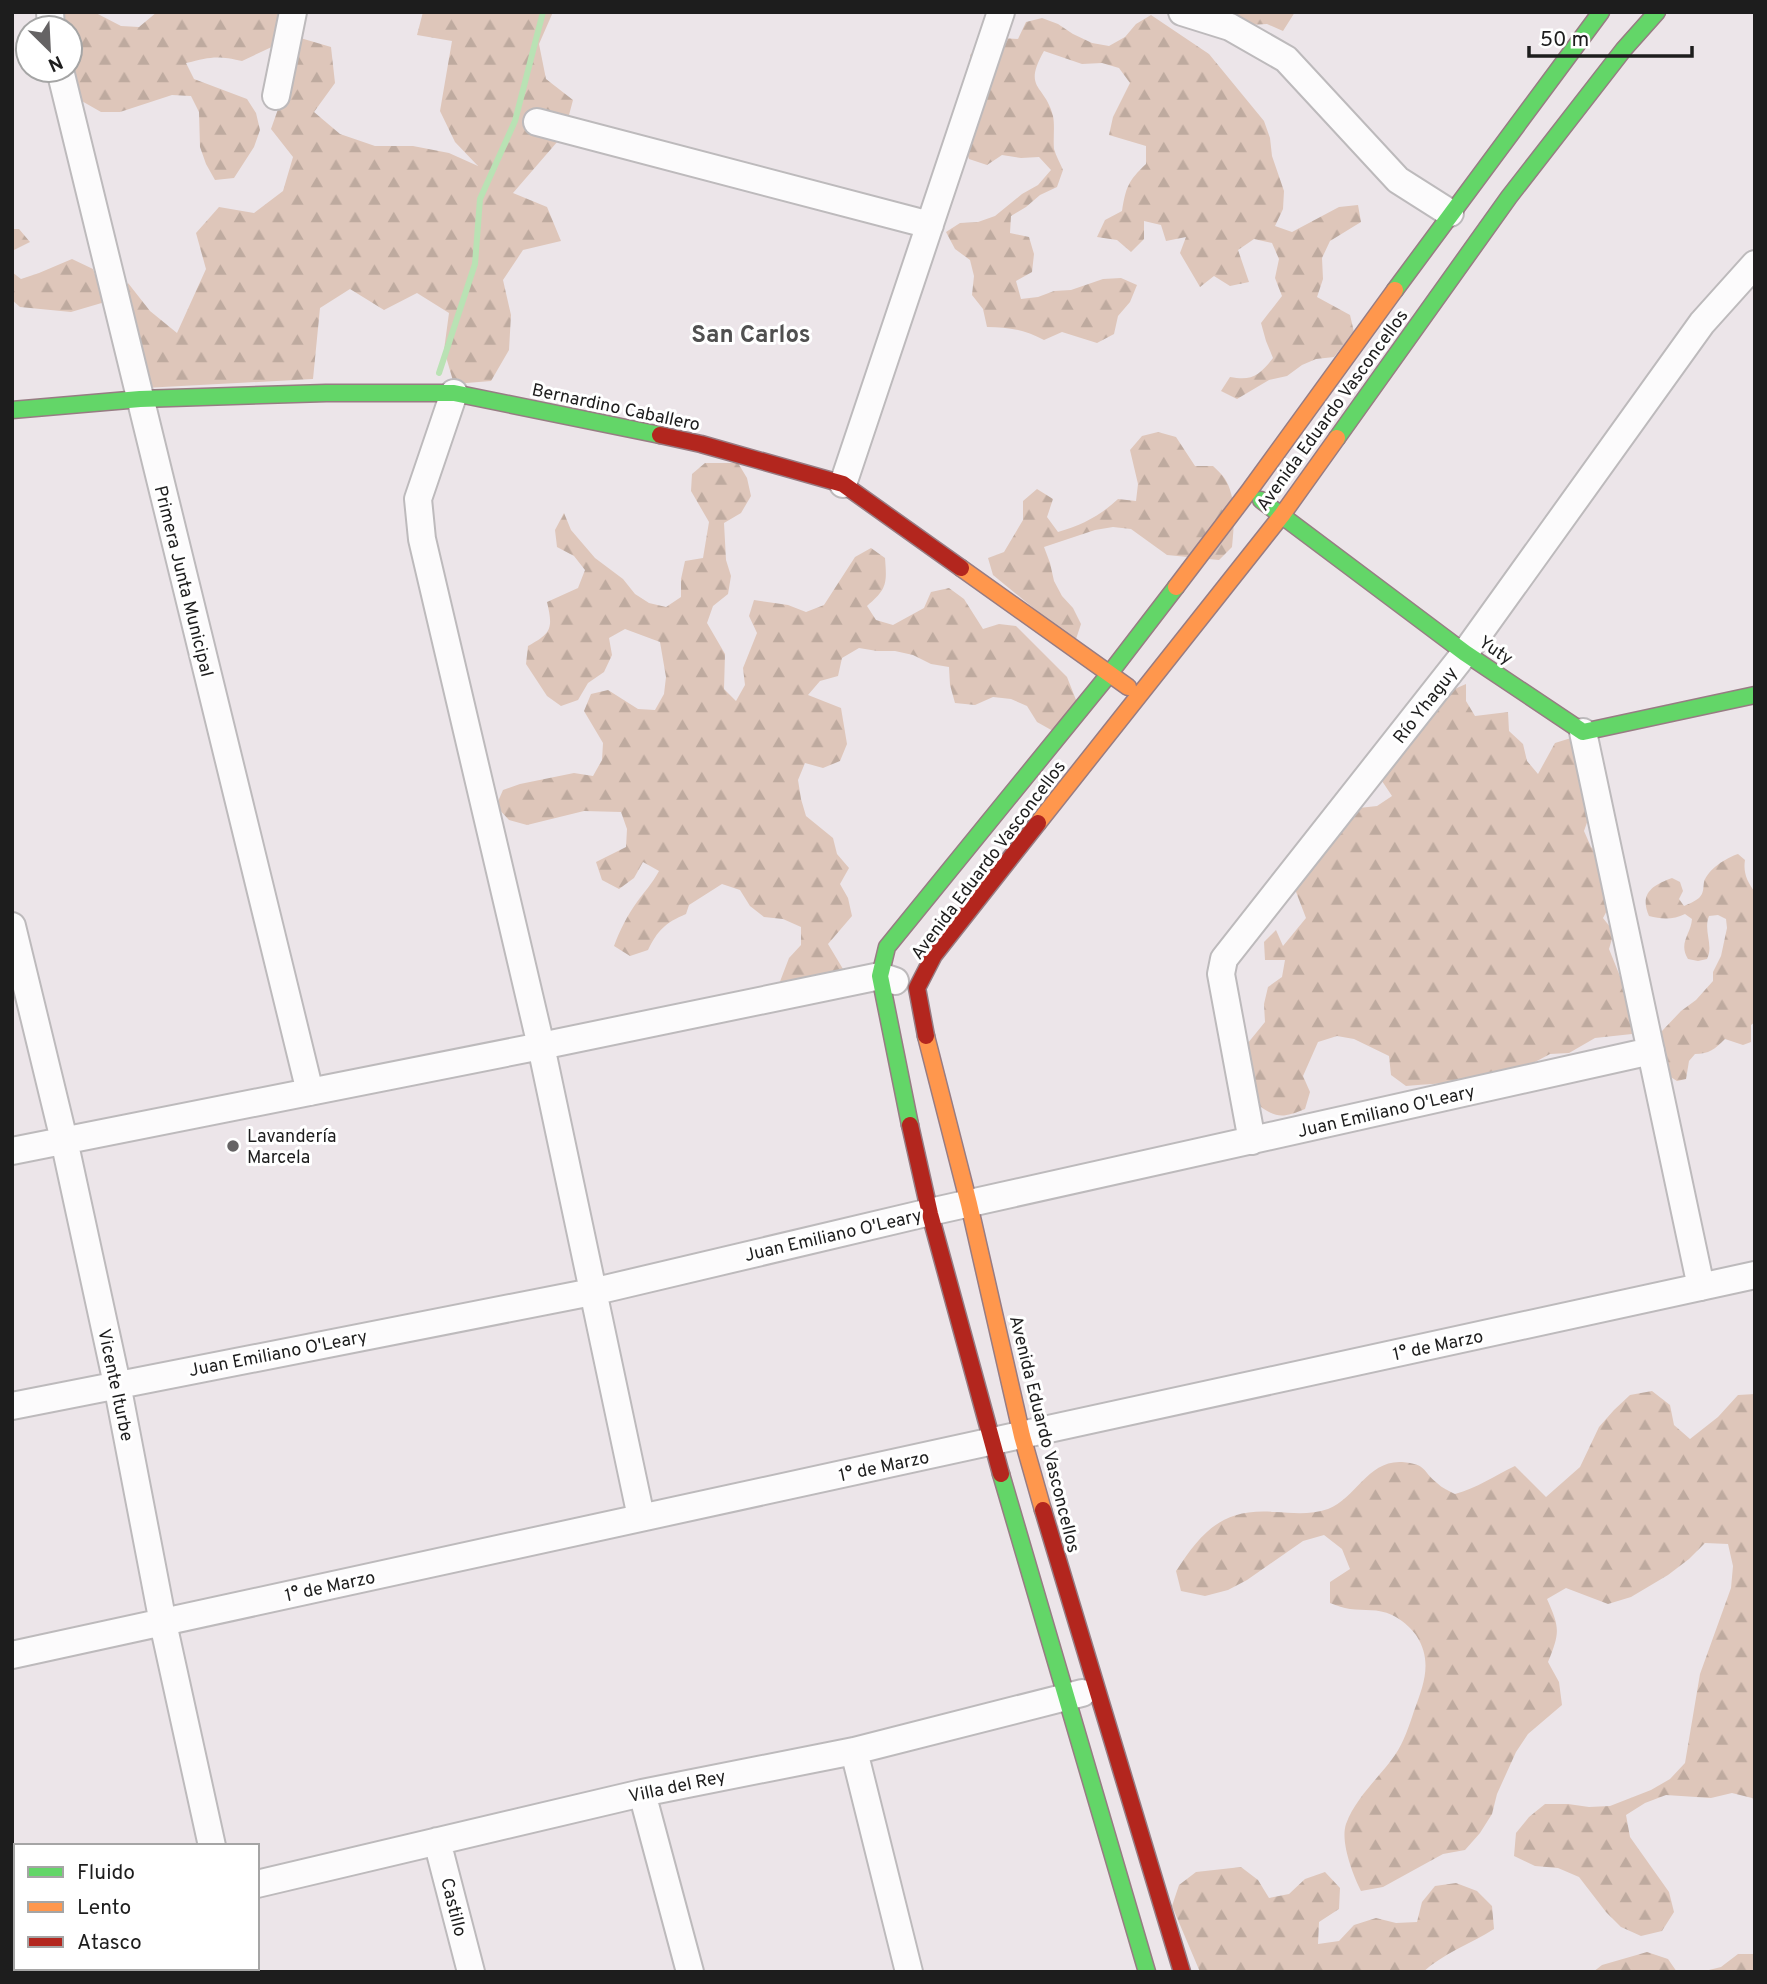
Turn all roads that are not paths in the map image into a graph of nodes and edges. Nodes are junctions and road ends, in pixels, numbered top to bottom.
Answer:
1 (293, 12) edge
2 (1001, 12) edge
3 (1182, 12) edge
4 (1657, 12) edge
5 (1595, 14) edge
6 (1624, 49) junction
7 (63, 84) edge
8 (276, 96) dead end
9 (537, 122) dead end
10 (1450, 213) junction
11 (930, 225) junction
12 (1755, 264) edge
13 (454, 393) junction
14 (140, 400) junction
15 (12, 410) edge
16 (843, 484) junction
17 (1249, 491) junction
18 (1282, 515) junction
19 (1465, 653) junction
20 (1110, 673) junction
21 (1755, 695) edge
22 (1140, 696) junction
23 (1583, 732) junction
24 (12, 926) edge
25 (880, 976) junction
26 (917, 988) junction
27 (541, 1046) junction
28 (1651, 1051) junction
29 (310, 1092) junction
30 (64, 1140) junction
31 (1252, 1141) junction
32 (12, 1151) edge
33 (969, 1204) junction
34 (930, 1212) junction
35 (1755, 1275) edge
36 (1701, 1287) junction
37 (592, 1292) junction
38 (117, 1384) junction
39 (12, 1406) edge
40 (1022, 1436) junction
41 (992, 1442) junction
42 (641, 1517) junction
43 (163, 1623) junction
44 (12, 1655) edge
45 (1097, 1688) junction
46 (1067, 1697) junction
47 (854, 1751) junction
48 (642, 1793) junction
49 (438, 1841) junction
50 (212, 1844) edge
51 (259, 1884) edge
52 (471, 1972) edge
53 (690, 1972) edge
54 (909, 1972) edge
55 (1147, 1972) edge
56 (1182, 1972) edge

1 - 8 street
2 - 11 street
3 - 10 street
4 - 6 street, Avenida Eduardo Vasconcellos
5 - 6 street
5 - 10 street, Avenida Eduardo Vasconcellos
6 - 18 street, Avenida Eduardo Vasconcellos
7 - 14 street, Primera Junta Municipal
9 - 11 street
10 - 17 street, Avenida Eduardo Vasconcellos
11 - 16 street
12 - 19 street, Río Yhaguy
13 - 14 street, Bernardino Caballero
13 - 16 street, Bernardino Caballero
13 - 27 street
14 - 15 street, Bernardino Caballero
14 - 29 street, Primera Junta Municipal
16 - 20 street, Bernardino Caballero
17 - 18 street, Yuty
17 - 20 street, Avenida Eduardo Vasconcellos
18 - 19 street, Yuty
18 - 22 street, Avenida Eduardo Vasconcellos
19 - 23 street, Yuty
19 - 31 street, Río Yhaguy
20 - 22 street, Bernardino Caballero
20 - 25 street, Avenida Eduardo Vasconcellos
21 - 23 street
22 - 26 street, Avenida Eduardo Vasconcellos
23 - 28 street
24 - 30 street, Vicente Iturbe
25 - 26 street
25 - 27 street
25 - 34 street, Avenida Eduardo Vasconcellos
26 - 33 street, Avenida Eduardo Vasconcellos
27 - 29 street
27 - 37 street
28 - 31 street, Juan Emiliano O'Leary
28 - 36 street
29 - 30 street
30 - 32 street
30 - 38 street, Vicente Iturbe
31 - 33 street, Juan Emiliano O'Leary
33 - 34 street, Juan Emiliano O'Leary
33 - 40 street, Avenida Eduardo Vasconcellos
34 - 37 street, Juan Emiliano O'Leary
34 - 41 street, Avenida Eduardo Vasconcellos
35 - 36 street, 1° de Marzo
36 - 40 street, 1° de Marzo
37 - 38 street, Juan Emiliano O'Leary
37 - 42 street
38 - 39 street, Juan Emiliano O'Leary
38 - 43 street, Vicente Iturbe
40 - 41 street, 1° de Marzo
40 - 45 street, Avenida Eduardo Vasconcellos
41 - 42 street, 1° de Marzo
41 - 46 street, Avenida Eduardo Vasconcellos
42 - 43 street, 1° de Marzo
43 - 44 street, 1° de Marzo
43 - 50 street, Vicente Iturbe
45 - 46 street, Villa del Rey
45 - 56 street, Avenida Eduardo Vasconcellos
46 - 47 street, Villa del Rey
46 - 55 street, Avenida Eduardo Vasconcellos
47 - 48 street, Villa del Rey
47 - 54 street
48 - 49 street, Villa del Rey
48 - 53 street
49 - 51 street, Villa del Rey
49 - 52 street, Castillo

